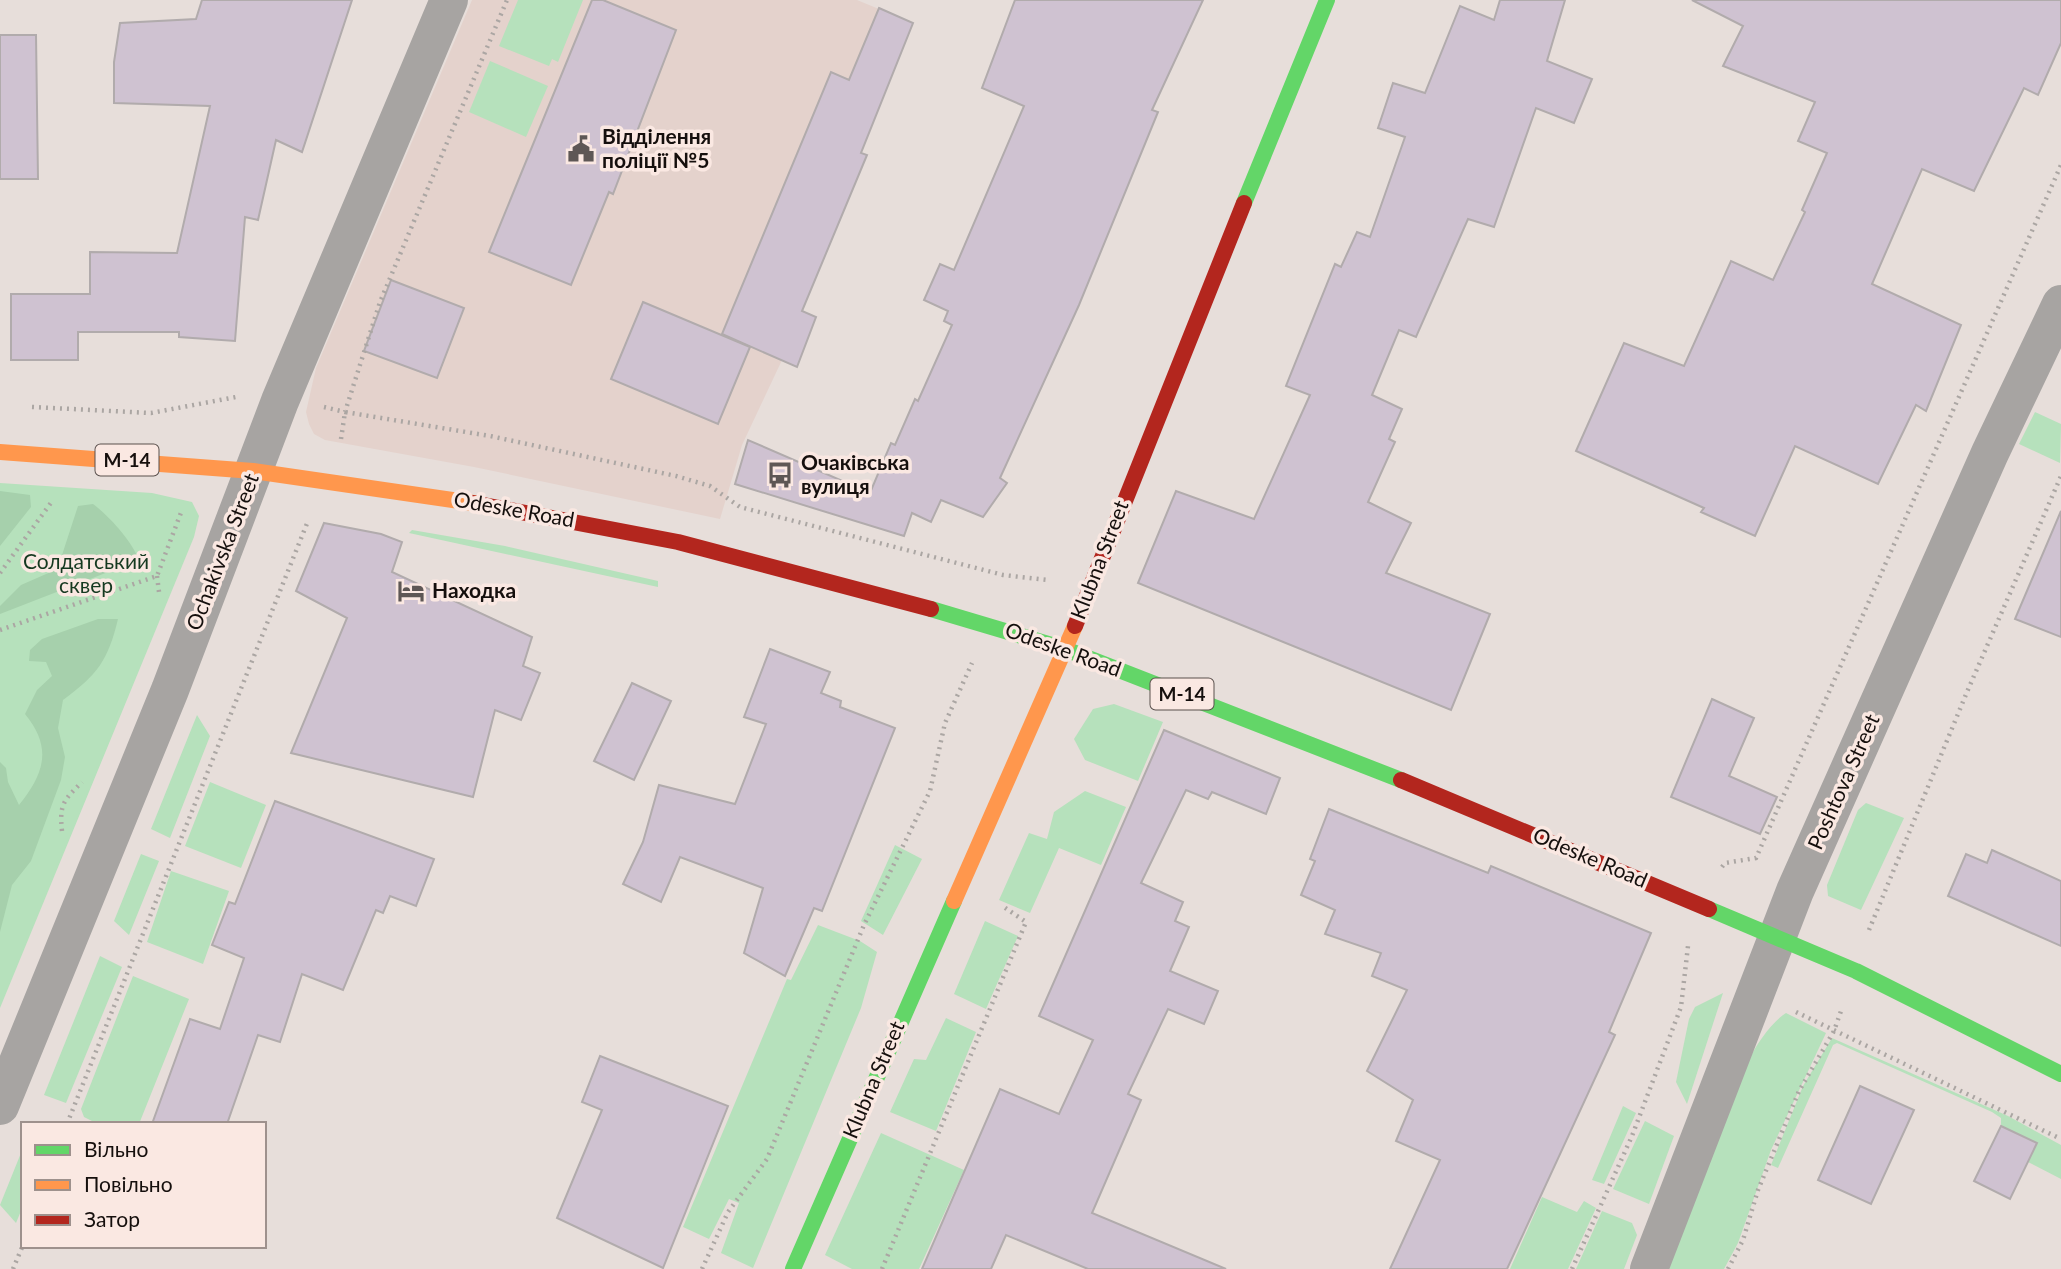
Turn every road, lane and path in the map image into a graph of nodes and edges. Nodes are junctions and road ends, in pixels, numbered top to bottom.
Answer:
1 (449, 0) edge
2 (507, 0) edge
3 (1327, 0) edge
4 (453, 124) dead end
5 (2061, 165) edge
6 (2061, 304) edge
7 (0, 452) edge
8 (253, 471) junction
9 (2061, 476) edge
10 (54, 498) dead end
11 (184, 506) dead end
12 (309, 519) dead end
13 (0, 573) edge
14 (157, 576) junction
15 (154, 604) dead end
16 (1996, 626) dead end
17 (0, 630) edge
18 (1065, 649) junction
19 (963, 654) dead end
20 (974, 659) junction
21 (982, 663) dead end
22 (86, 771) dead end
23 (58, 842) dead end
24 (993, 898) dead end
25 (1703, 906) junction
26 (1776, 936) junction
27 (1676, 940) dead end
28 (1688, 946) junction
29 (1698, 950) dead end
30 (1760, 977) junction
31 (2061, 1074) edge
32 (0, 1106) edge
33 (69, 1122) edge
34 (2061, 1139) edge
35 (22, 1248) edge
36 (13, 1269) edge
37 (702, 1269) edge
38 (793, 1269) edge
39 (882, 1269) edge
40 (1572, 1269) edge
41 (1649, 1269) edge

1 - 8 street, Ochakivska Street
2 - 4 path
3 - 18 main road, Klubna Street
5 - 25 path
6 - 26 street, Poshtova Street
7 - 8 main road, Odeske Road / М-14
8 - 18 main road, Odeske Road / М-14
8 - 32 street, Ochakivska Street
9 - 16 path
10 - 13 path
11 - 14 path
12 - 33 path
14 - 15 path
14 - 17 path
18 - 25 main road, Odeske Road / М-14
18 - 38 main road, Klubna Street
19 - 20 path
20 - 21 path
20 - 37 path
22 - 23 path
24 - 39 path
25 - 26 main road, Odeske Road / М-14
25 - 28 path
26 - 30 street, Poshtova Street
26 - 31 main road, Odeske Road / М-14
27 - 28 path
28 - 29 path
28 - 40 path
30 - 34 path
30 - 41 street, Poshtova Street
35 - 36 path

